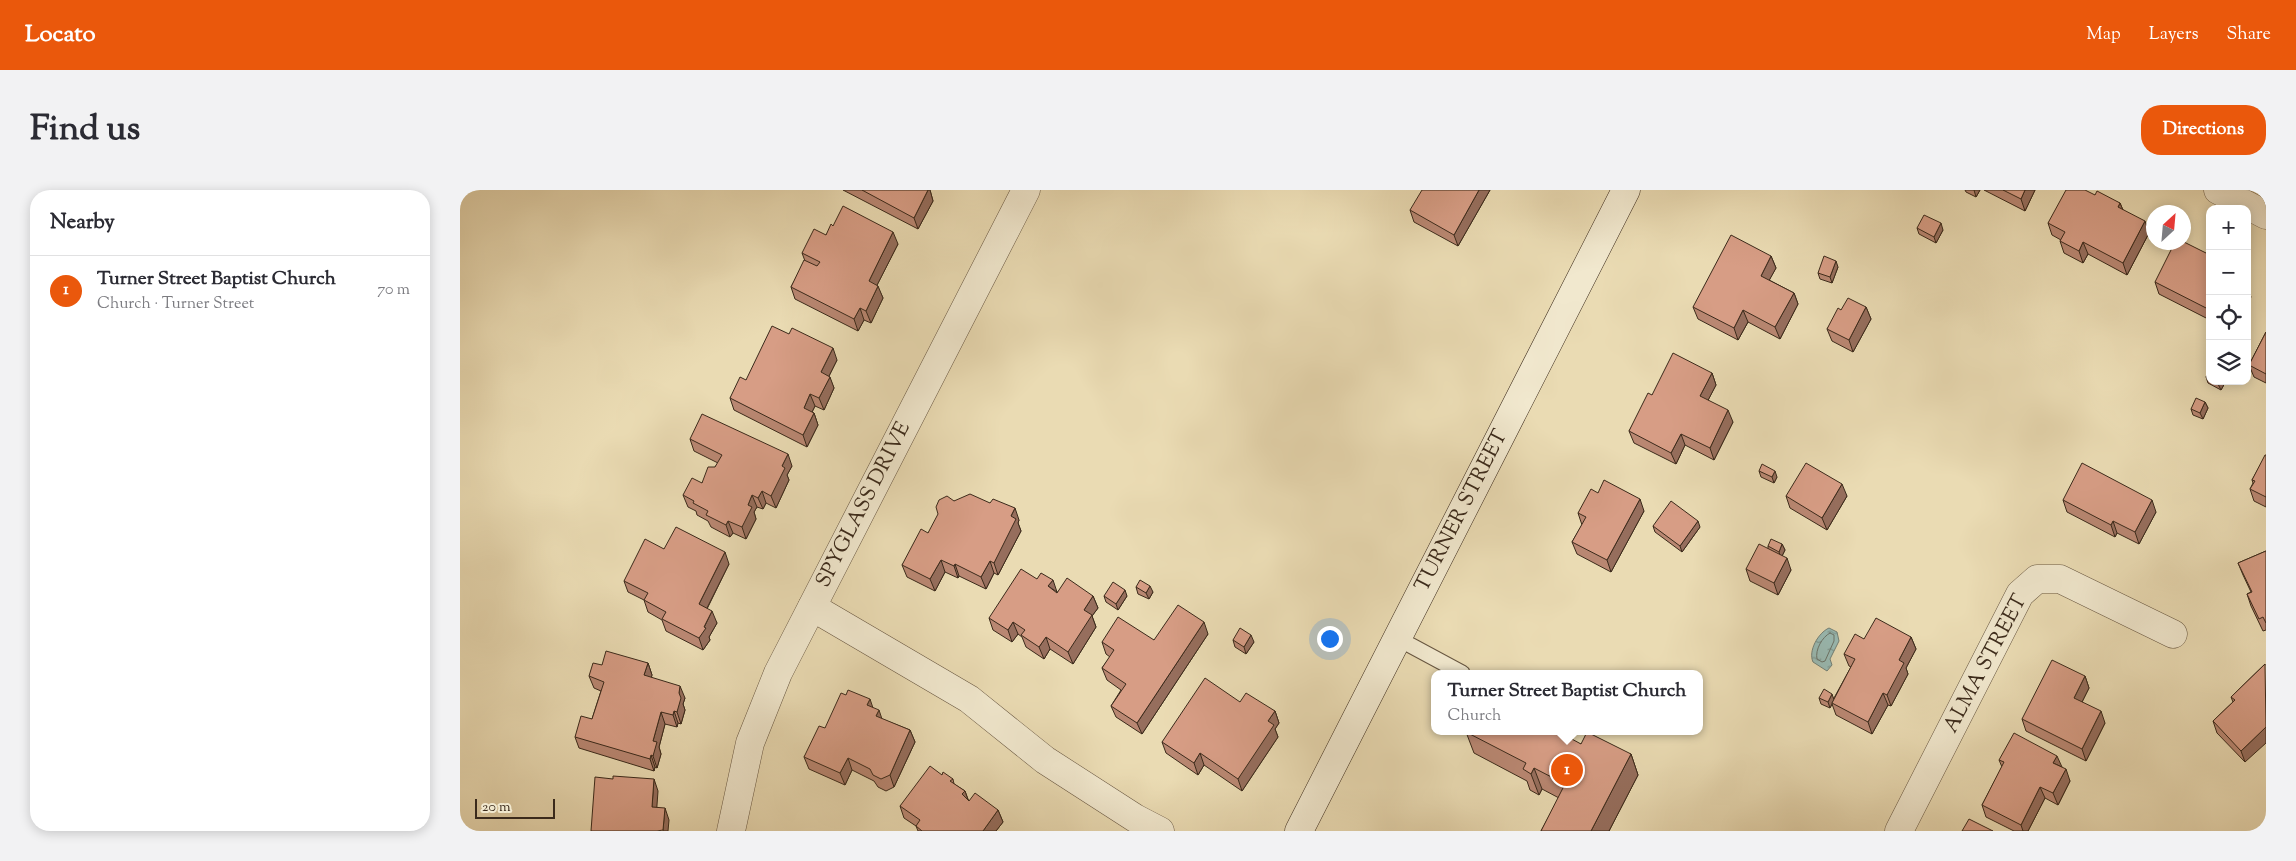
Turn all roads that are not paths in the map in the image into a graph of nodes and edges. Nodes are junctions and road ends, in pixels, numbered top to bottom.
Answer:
1 (1026, 190) edge
2 (1626, 190) edge
3 (2218, 190) edge
4 (2266, 215) edge
5 (812, 607) junction
6 (2173, 634) dead end
7 (1397, 638) junction
8 (1456, 670) edge
9 (731, 831) edge
10 (1160, 831) edge
11 (1299, 831) edge
12 (1899, 831) edge

1 - 5 street, SPYGLASS DRIVE
2 - 7 street, TURNER STREET
3 - 4 street
5 - 9 street, SPYGLASS DRIVE
5 - 10 street
6 - 12 street, ALMA STREET
7 - 8 lane
7 - 11 street, TURNER STREET

